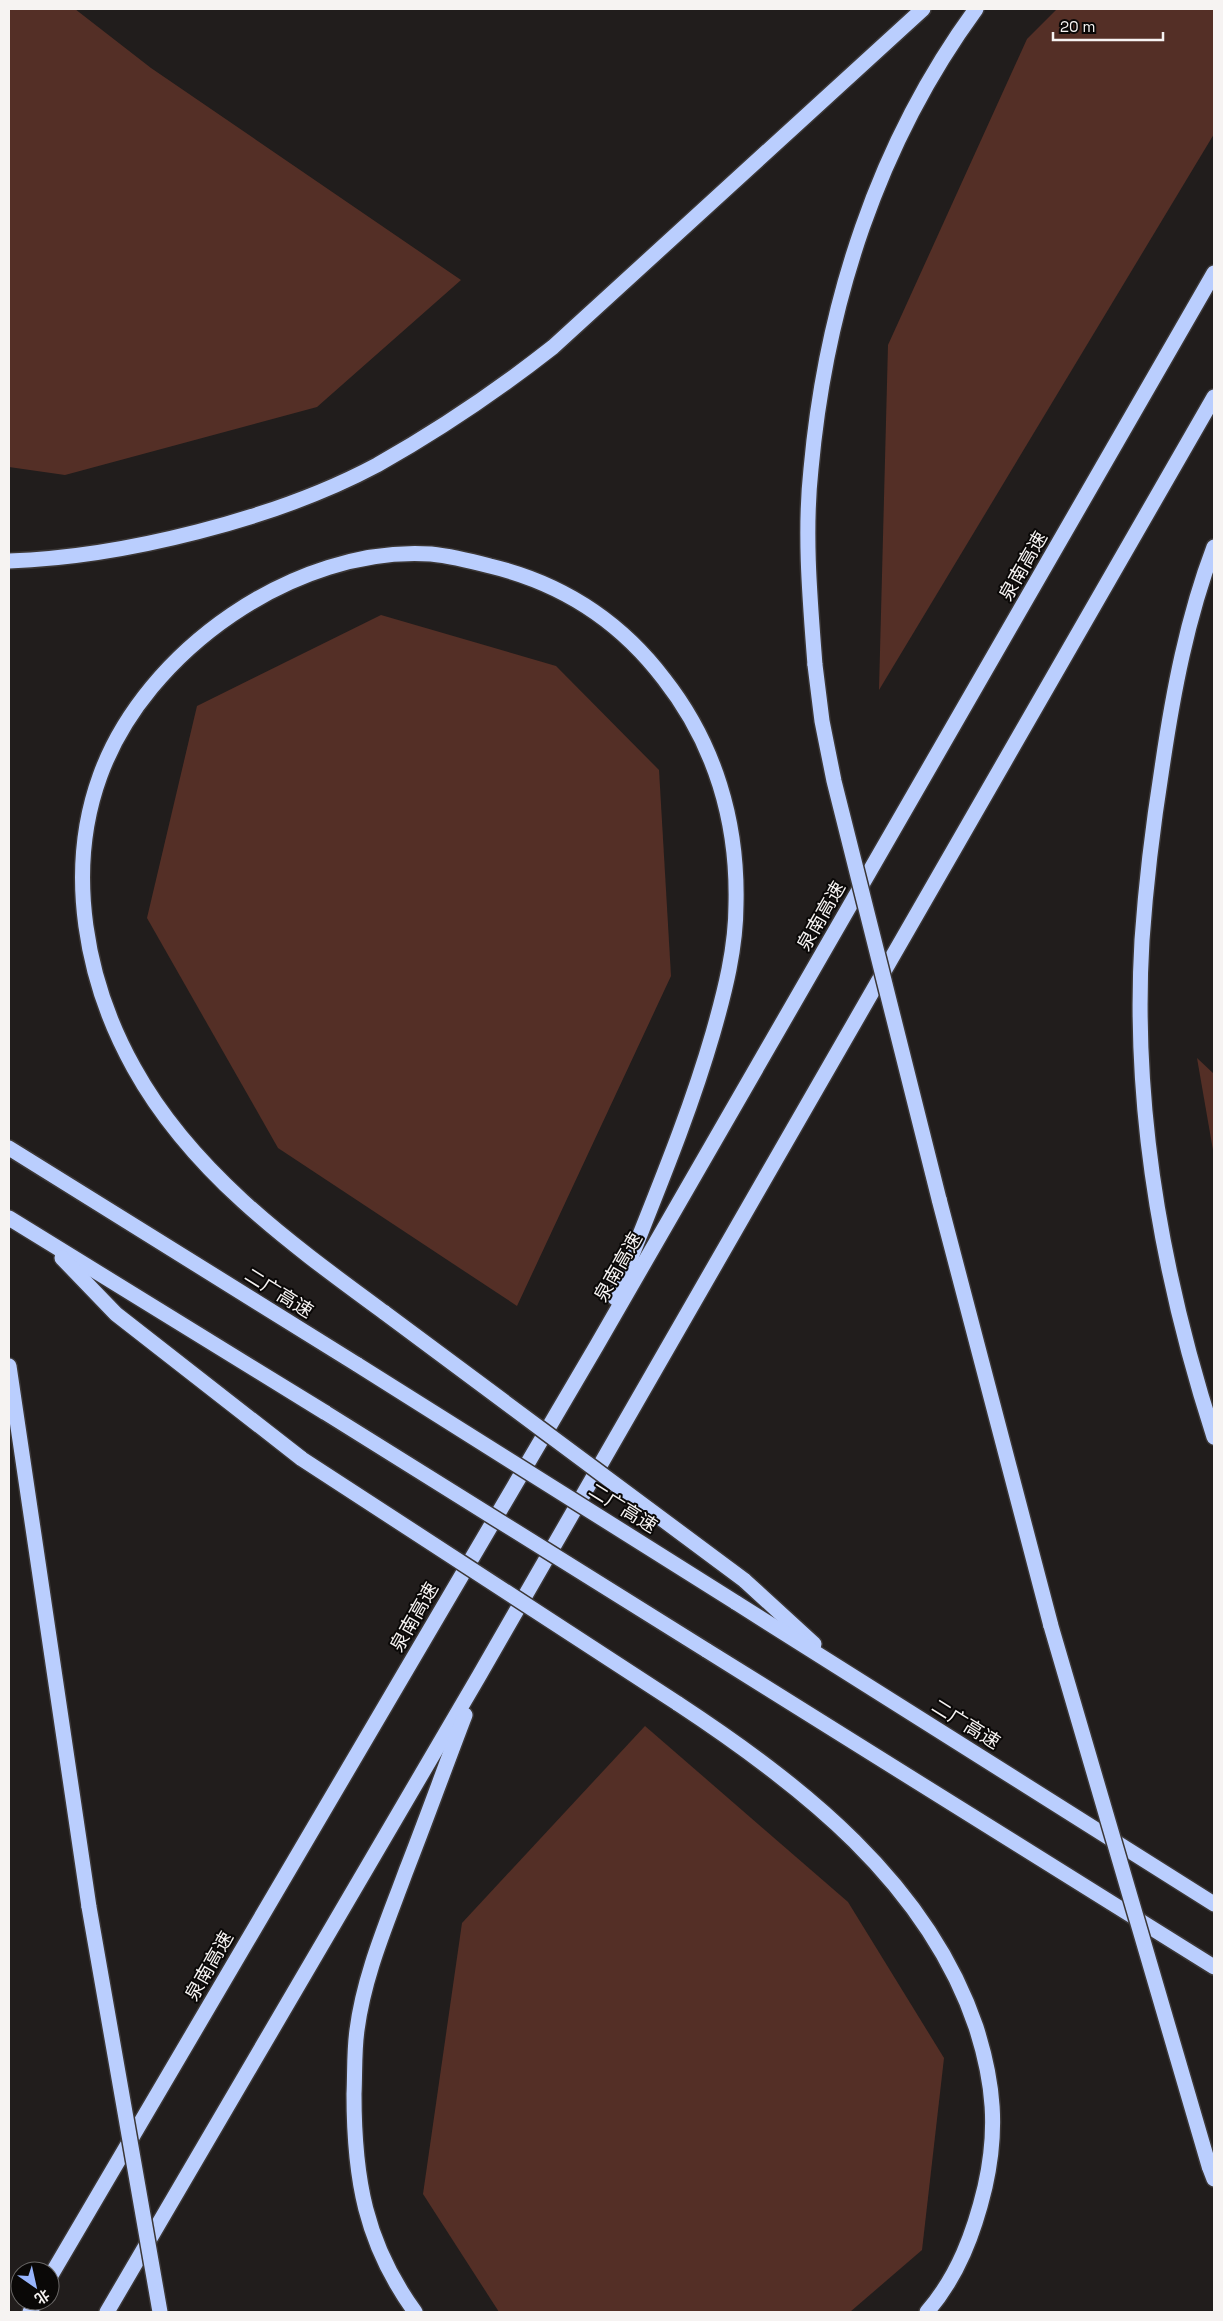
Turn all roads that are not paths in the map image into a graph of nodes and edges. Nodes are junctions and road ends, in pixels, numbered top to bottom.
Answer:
1 (923, 9) edge
2 (976, 9) edge
3 (1214, 273) edge
4 (1214, 397) edge
5 (1214, 547) edge
6 (9, 561) edge
7 (9, 1148) edge
8 (9, 1218) edge
9 (47, 1242) junction
10 (597, 1345) junction
11 (9, 1366) edge
12 (1214, 1437) edge
13 (843, 1670) junction
14 (479, 1676) junction
15 (1214, 1904) edge
16 (1214, 1967) edge
17 (1212, 2172) edge
18 (60, 2261) edge
19 (108, 2312) edge
20 (160, 2312) edge
21 (415, 2312) edge
22 (926, 2312) edge

1 - 6 highway
2 - 17 highway, bridge
3 - 10 highway, 泉南高速
4 - 14 highway
5 - 12 highway
7 - 13 highway, 二广高速, bridge
8 - 9 highway
9 - 16 highway, bridge
9 - 22 highway, bridge
10 - 13 highway, bridge
10 - 18 highway, 泉南高速
11 - 20 highway, bridge
13 - 15 highway, 二广高速
14 - 19 highway
14 - 21 highway

